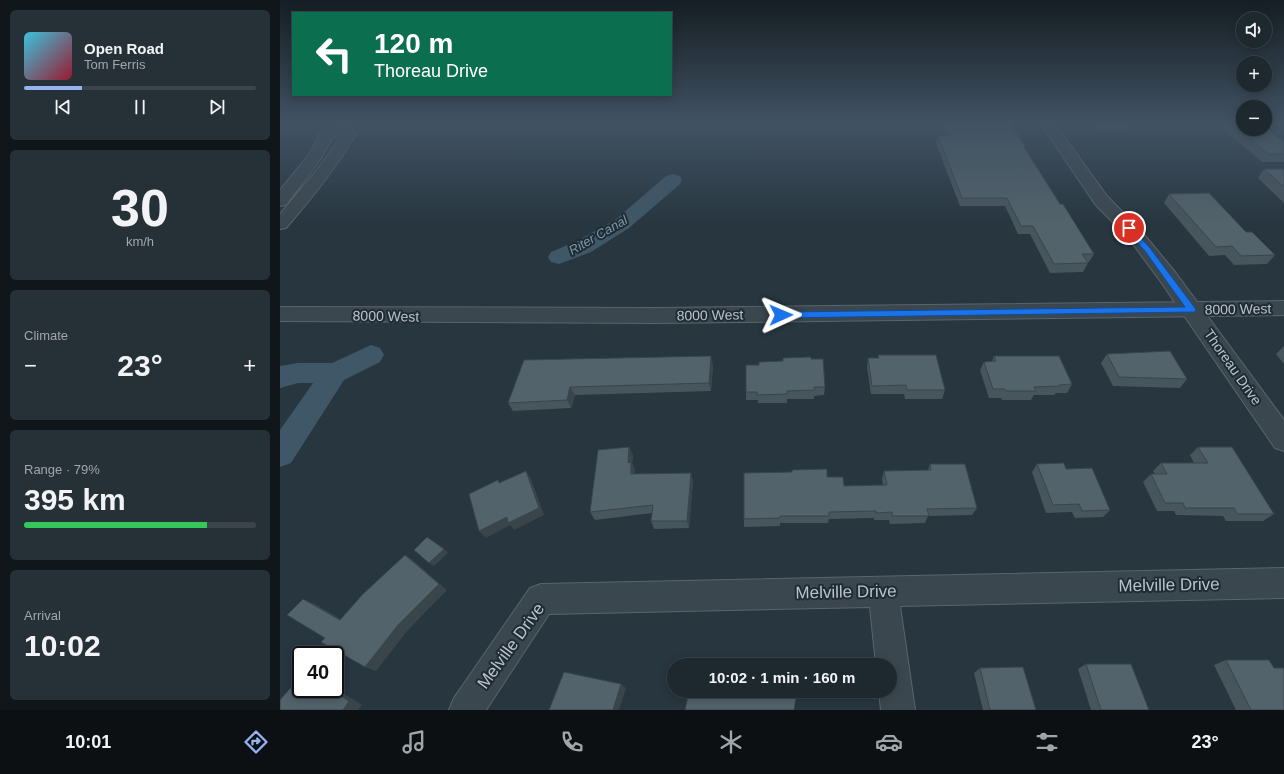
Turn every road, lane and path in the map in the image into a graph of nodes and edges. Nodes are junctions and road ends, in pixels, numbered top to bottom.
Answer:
1 (315, 157) edge
2 (336, 157) edge
3 (1071, 157) edge
4 (280, 201) edge
5 (280, 224) edge
6 (1284, 308) edge
7 (1192, 310) junction
8 (280, 314) edge
9 (1284, 440) edge
10 (1284, 583) edge
11 (883, 591) junction
12 (466, 710) edge
13 (898, 710) edge

1 - 4 street
2 - 5 street
3 - 7 street, Thoreau Drive
6 - 7 street, 8000 West
7 - 8 street, 8000 West
7 - 9 street, Thoreau Drive
10 - 11 street, Melville Drive
11 - 12 street, Melville Drive
11 - 13 street

